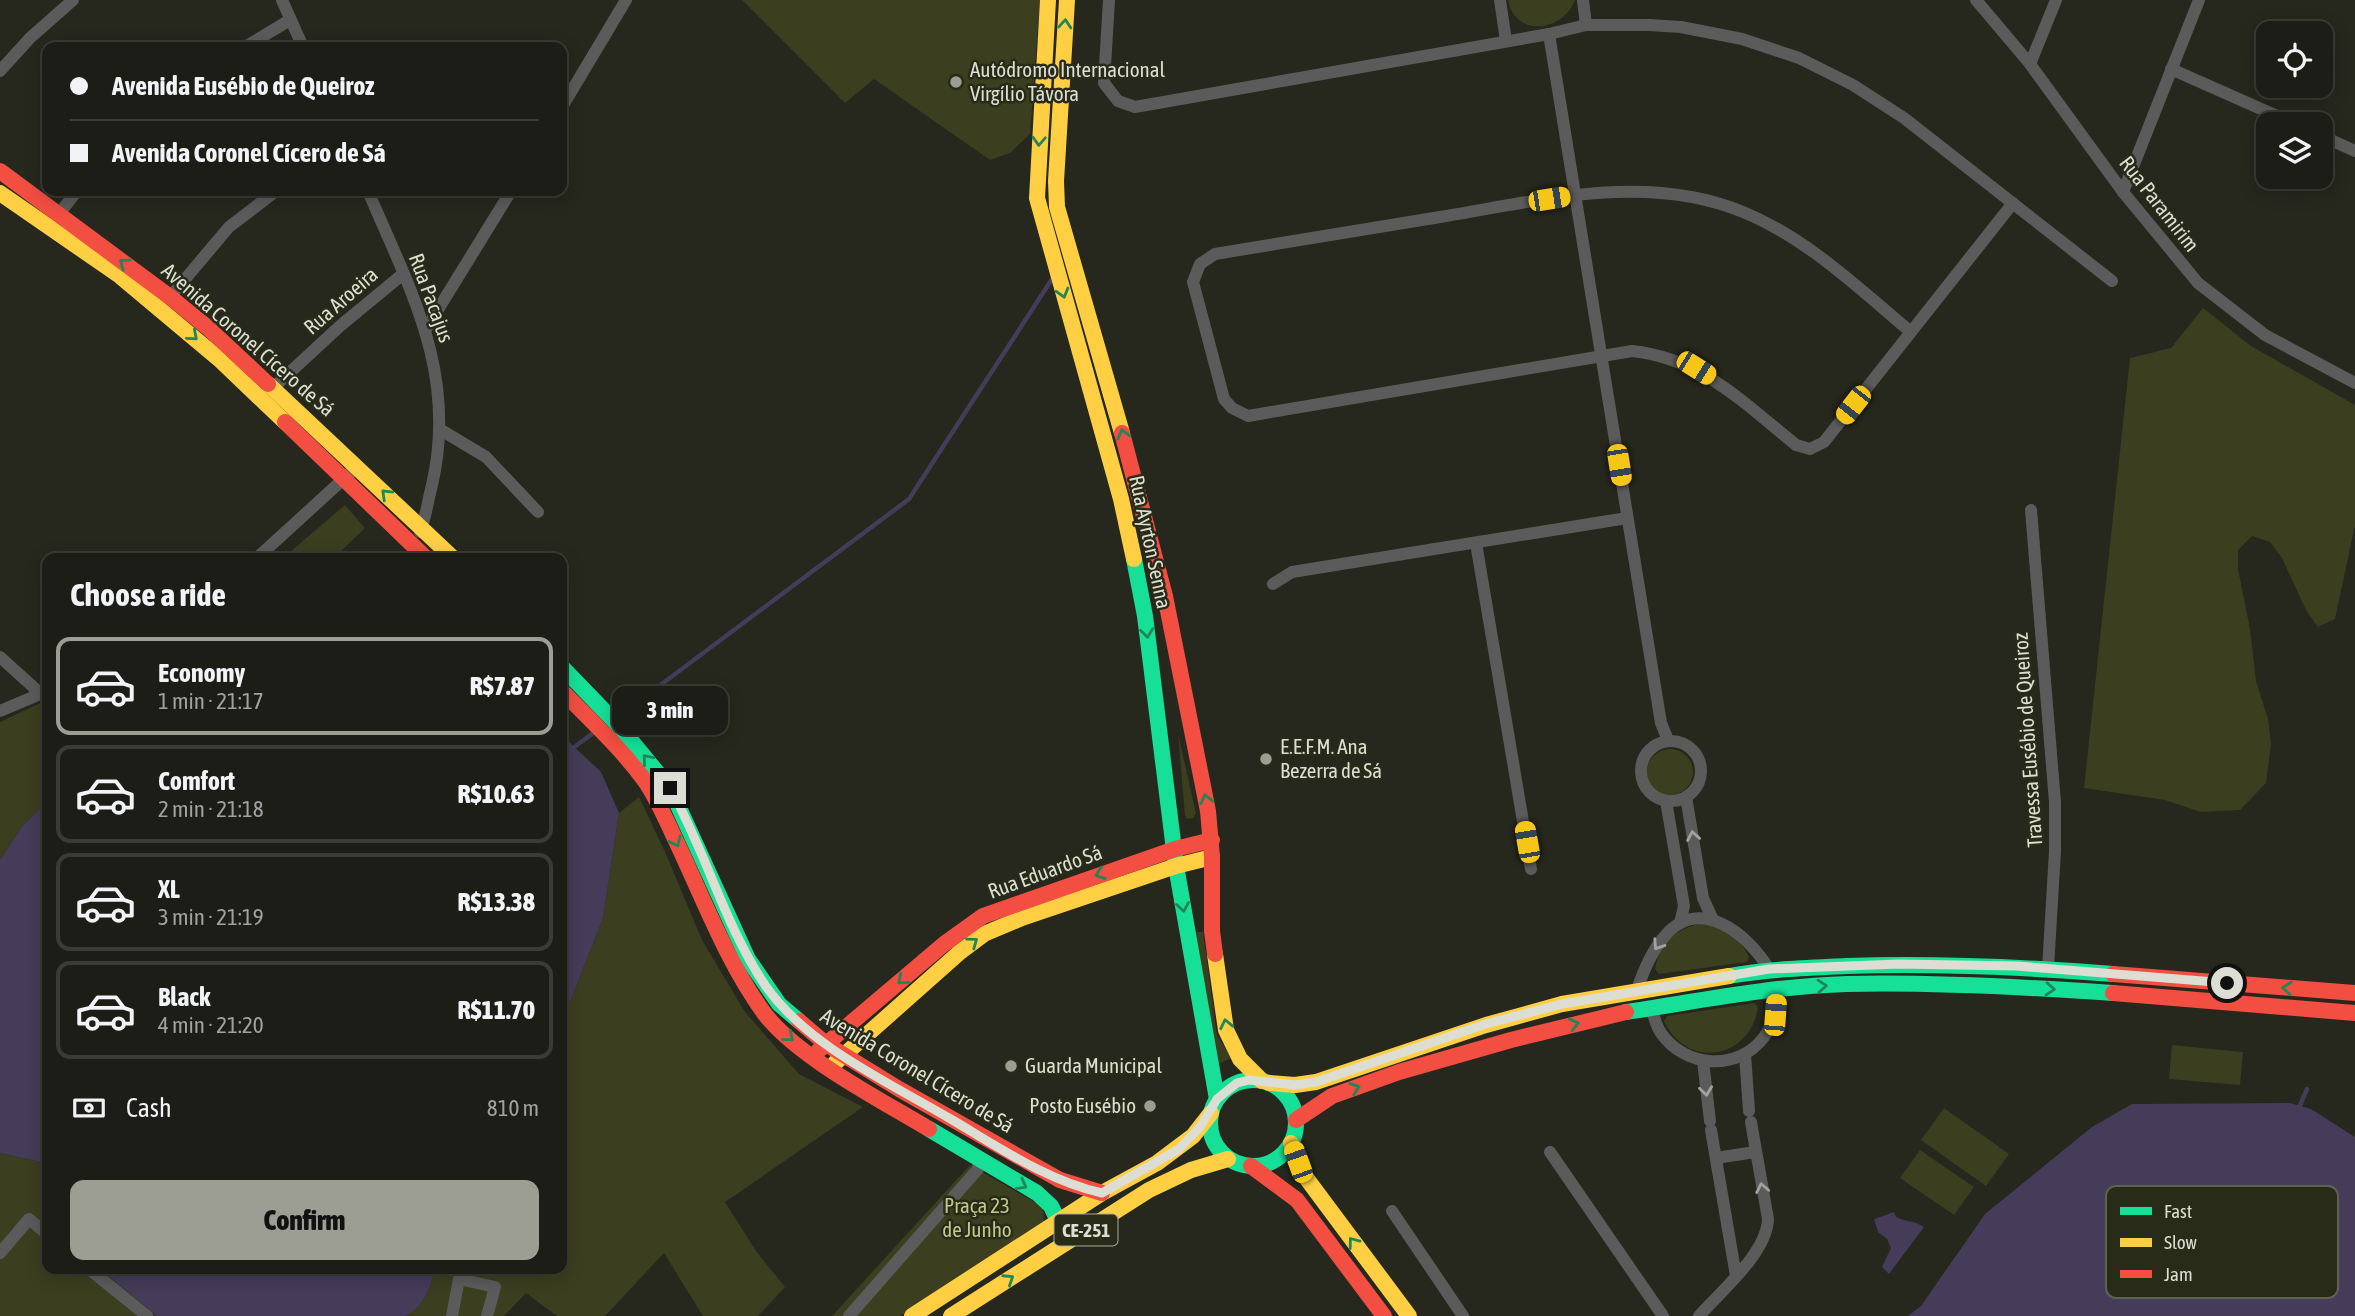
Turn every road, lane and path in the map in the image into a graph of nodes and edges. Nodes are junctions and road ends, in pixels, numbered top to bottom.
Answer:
1 (73, 0) edge
2 (282, 0) edge
3 (626, 0) edge
4 (1048, 0) edge
5 (1067, 0) edge
6 (1109, 0) edge
7 (1500, 0) edge
8 (1583, 0) edge
9 (1976, 0) edge
10 (2056, 0) edge
11 (2199, 0) edge
12 (290, 20) junction
13 (1586, 25) junction
14 (1549, 34) junction
15 (1506, 41) junction
16 (253, 42) edge
17 (301, 42) edge
18 (2030, 64) junction
19 (2171, 69) junction
20 (0, 71) edge
21 (567, 99) edge
22 (2268, 112) edge
23 (2333, 141) edge
24 (2355, 151) edge
25 (0, 172) edge
26 (1055, 190) junction
27 (2123, 192) junction
28 (0, 193) edge
29 (1575, 195) junction
30 (73, 196) edge
31 (269, 196) edge
32 (370, 196) edge
33 (508, 196) edge
34 (1037, 198) junction
35 (2013, 204) junction
36 (59, 214) junction
37 (1063, 227) junction
38 (402, 274) junction
39 (2112, 281) dead end
40 (170, 297) junction
41 (426, 329) junction
42 (1911, 332) junction
43 (1601, 358) junction
44 (2355, 383) edge
45 (274, 387) junction
46 (441, 430) junction
47 (358, 466) junction
48 (343, 479) junction
49 (2031, 510) dead end
50 (538, 512) dead end
51 (1627, 518) junction
52 (422, 528) junction
53 (1476, 543) junction
54 (412, 545) junction
55 (262, 553) edge
56 (421, 553) edge
57 (448, 553) edge
58 (1273, 584) dead end
59 (0, 657) edge
60 (567, 672) edge
61 (42, 690) edge
62 (42, 693) edge
63 (567, 696) edge
64 (0, 711) edge
65 (1668, 740) junction
66 (1686, 797) junction
67 (1666, 801) junction
68 (1212, 840) junction
69 (1175, 849) junction
70 (1212, 856) junction
71 (1177, 866) junction
72 (1531, 869) dead end
73 (1699, 874) junction
74 (1679, 877) junction
75 (1713, 920) junction
76 (1680, 923) junction
77 (2048, 968) junction
78 (1769, 969) junction
79 (1777, 989) junction
80 (1636, 990) junction
81 (2355, 993) edge
82 (1651, 1008) junction
83 (2355, 1013) edge
84 (826, 1044) junction
85 (1745, 1054) junction
86 (813, 1056) junction
87 (843, 1056) junction
88 (1703, 1061) junction
89 (830, 1068) junction
90 (1266, 1082) junction
91 (1214, 1106) junction
92 (1296, 1120) junction
93 (1291, 1143) junction
94 (1550, 1152) dead end
95 (1755, 1152) junction
96 (1716, 1158) junction
97 (1228, 1159) junction
98 (979, 1160) junction
99 (1251, 1166) junction
100 (1102, 1193) junction
101 (1392, 1211) dead end
102 (1058, 1221) junction
103 (42, 1230) edge
104 (1730, 1244) junction
105 (1756, 1251) junction
106 (0, 1253) edge
107 (1373, 1267) junction
108 (95, 1274) edge
109 (1735, 1276) junction
110 (1357, 1280) junction
111 (147, 1316) edge
112 (452, 1316) edge
113 (487, 1316) edge
114 (849, 1316) edge
115 (912, 1316) edge
116 (951, 1316) edge
117 (1384, 1316) edge
118 (1409, 1316) edge
119 (1463, 1316) edge
120 (1663, 1316) edge
121 (1699, 1316) edge

1 - 20 street
2 - 12 street
3 - 21 street
4 -> 34 main road, Rua Ayrton Senna
26 -> 5 main road, Rua Ayrton Senna
6 - 15 street
7 - 15 street
8 - 13 street
9 - 18 street, Rua Paramirim
10 - 18 street
11 - 19 street
12 - 16 street
12 - 17 street
13 - 14 street
13 - 35 street
14 - 15 street
14 - 29 street
18 - 27 street, Rua Paramirim
19 - 22 street
19 - 27 street
23 - 24 street
25 - 36 main road, Avenida Coronel Cícero de Sá
26 - 34 main road
26 - 37 main road, Rua Ayrton Senna
27 - 44 street, Rua Paramirim
28 -> 48 main road, Avenida Coronel Cícero de Sá
29 - 42 street
29 - 43 street
29 - 43 street
30 - 36 street
31 - 40 street
32 - 38 street, Rua Pacajus
33 - 41 street
34 - 37 main road
34 -> 69 main road, Rua Ayrton Senna
35 - 39 street
35 - 42 street
40 -> 36 main road, Avenida Coronel Cícero de Sá
68 -> 37 main road, Rua Ayrton Senna
38 - 41 street, Rua Pacajus
38 - 45 street, Rua Aroeira
40 - 45 main road, Avenida Coronel Cícero de Sá
41 - 46 street, Rua Pacajus
42 - 43 street
43 - 51 street
45 - 47 main road, Avenida Coronel Cícero de Sá
46 - 50 street
46 - 52 street, Rua Pacajus
47 - 48 street
52 -> 47 main road, Avenida Coronel Cícero de Sá
48 - 54 main road, Avenida Coronel Cícero de Sá
48 - 55 street
49 - 77 street, Travessa Eusébio de Queiroz
51 - 53 street
51 - 65 street
52 - 54 street, Rua Pacajus
52 - 57 main road, Avenida Coronel Cícero de Sá
53 - 58 street
53 - 72 street
54 - 56 main road, Avenida Coronel Cícero de Sá
59 - 61 street
84 -> 60 main road, Avenida Coronel Cícero de Sá / CE-251
62 - 64 street
63 -> 86 main road, Avenida Coronel Cícero de Sá / CE-251
65 - 66 street
65 - 67 street
66 - 67 street
73 -> 66 street
67 - 74 street
68 - 69 main road, Rua Eduardo Sá
68 - 70 main road, Rua Ayrton Senna
69 - 71 main road, Rua Ayrton Senna
69 -> 84 main road, Rua Eduardo Sá
70 - 71 main road, Rua Eduardo Sá
90 -> 70 main road, Rua Ayrton Senna
87 -> 71 main road, Rua Eduardo Sá
71 -> 91 main road, Rua Ayrton Senna
73 - 74 street
73 - 75 street
74 - 76 street
75 - 76 street
75 - 78 street
76 -> 80 street
77 - 78 main road
81 -> 77 main road
78 - 80 main road
79 - 82 main road
79 -> 83 main road
79 - 85 street
80 - 90 main road
82 - 88 street
92 -> 82 main road
84 - 86 main road, Rua Eduardo Sá
84 - 87 main road, Avenida Coronel Cícero de Sá / CE-251
85 - 88 street
85 - 95 street
86 - 89 main road, Avenida Coronel Cícero de Sá / CE-251
87 - 89 main road, Rua Eduardo Sá
87 - 100 main road, Avenida Coronel Cícero de Sá / CE-251
88 -> 96 street
89 - 98 main road, Avenida Coronel Cícero de Sá / CE-251
90 - 91 main road, CE-251
90 - 92 main road
91 - 97 main road
91 - 100 main road, CE-251
92 - 93 main road
93 - 99 main road
107 -> 93 main road
94 - 120 street
95 - 96 street
105 -> 95 street
96 - 104 street
97 - 99 main road
116 -> 97 main road, CE-251
98 -> 102 main road, Avenida Coronel Cícero de Sá / CE-251
98 - 114 street
99 - 110 main road
100 - 102 main road, CE-251
101 - 119 street
102 - 115 main road, CE-251
103 - 106 street
104 - 105 street
104 - 109 street
105 - 109 street
107 - 110 main road
107 - 118 main road
108 - 111 street
109 - 121 street
110 - 117 main road
112 - 113 street

